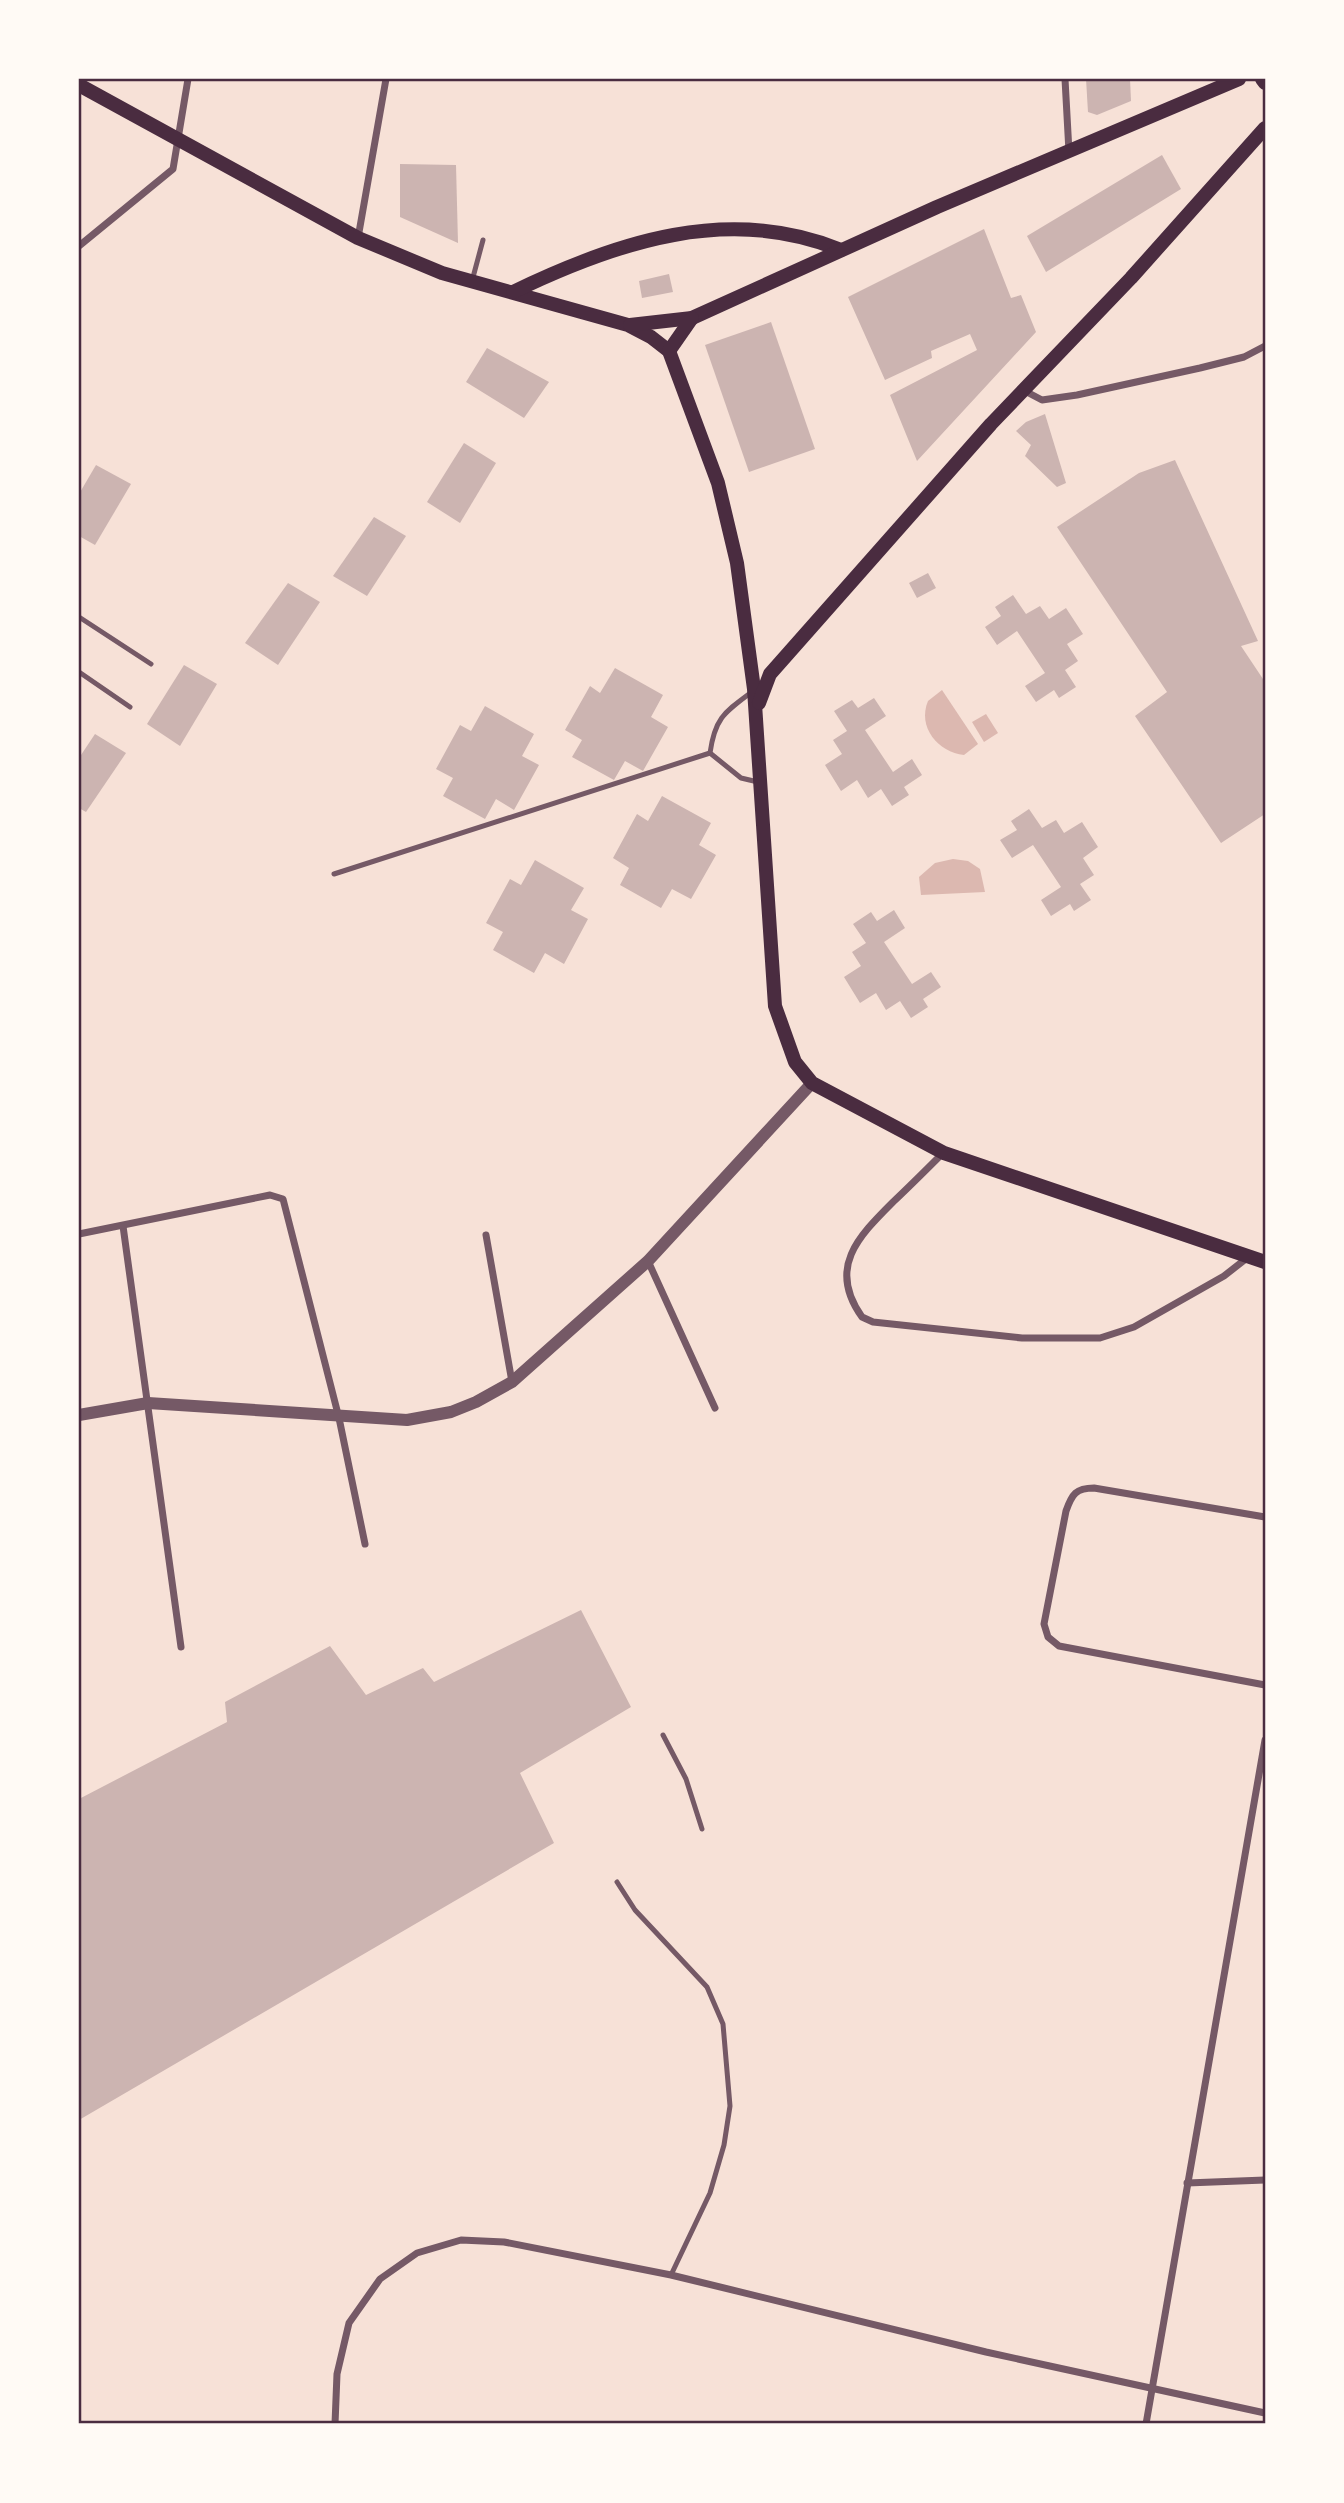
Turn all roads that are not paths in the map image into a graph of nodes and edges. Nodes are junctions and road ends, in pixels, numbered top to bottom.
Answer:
1 (188, 79) edge
2 (386, 79) edge
3 (1065, 79) edge
4 (1239, 79) edge
5 (79, 85) edge
6 (1265, 128) edge
7 (177, 140) junction
8 (1069, 153) junction
9 (358, 238) junction
10 (483, 240) dead end
11 (79, 246) edge
12 (841, 250) junction
13 (472, 281) junction
14 (513, 292) junction
15 (692, 318) junction
16 (628, 325) junction
17 (1265, 346) edge
18 (668, 351) junction
19 (1023, 390) junction
20 (79, 617) edge
21 (749, 637) junction
22 (151, 664) dead end
23 (79, 672) edge
24 (770, 674) junction
25 (754, 690) junction
26 (130, 707) dead end
27 (757, 724) junction
28 (710, 753) junction
29 (761, 782) junction
30 (334, 874) dead end
31 (812, 1083) junction
32 (944, 1153) junction
33 (123, 1226) junction
34 (79, 1234) edge
35 (485, 1235) dead end
36 (1251, 1255) junction
37 (648, 1261) junction
38 (1265, 1262) edge
39 (512, 1382) junction
40 (148, 1403) junction
41 (715, 1408) dead end
42 (79, 1415) edge
43 (340, 1418) junction
44 (1265, 1517) edge
45 (365, 1544) dead end
46 (181, 1647) dead end
47 (1265, 1685) edge
48 (663, 1735) dead end
49 (1265, 1740) edge
50 (1265, 1790) edge
51 (1256, 1791) junction
52 (702, 1829) dead end
53 (617, 1882) dead end
54 (1265, 2179) edge
55 (1186, 2183) junction
56 (671, 2275) junction
57 (1152, 2388) junction
58 (1265, 2413) edge
59 (335, 2424) edge
60 (1146, 2424) edge

1 - 7 street
2 - 9 street
3 - 8 street
4 - 8 main road
5 - 7 main road
6 - 19 main road
7 - 9 main road
7 - 11 street
8 - 12 main road
9 - 13 main road
10 - 13 lane
12 - 14 main road
12 - 15 main road
13 - 14 main road
14 - 16 main road
15 - 16 main road
15 - 18 main road
16 - 18 main road
17 - 19 street
18 - 21 main road
19 - 24 main road
20 - 22 lane
21 - 24 main road
21 - 25 main road
23 - 26 lane
24 - 27 main road
25 - 27 main road
25 - 28 lane
27 - 29 main road
28 - 29 lane
28 - 30 lane
29 - 31 main road
31 - 32 main road
31 - 37 street
32 - 36 main road
32 - 36 street
33 - 34 street
33 - 40 street
33 - 43 street
35 - 39 street
36 - 38 main road
37 - 39 street
37 - 41 street
39 - 43 street
40 - 42 street
40 - 43 street
40 - 46 street
43 - 45 street
44 - 47 street
48 - 52 lane
49 - 51 street
50 - 51 street
51 - 55 street
53 - 56 lane
54 - 55 street
55 - 57 street
56 - 57 street
56 - 59 street
57 - 58 street
57 - 60 street

